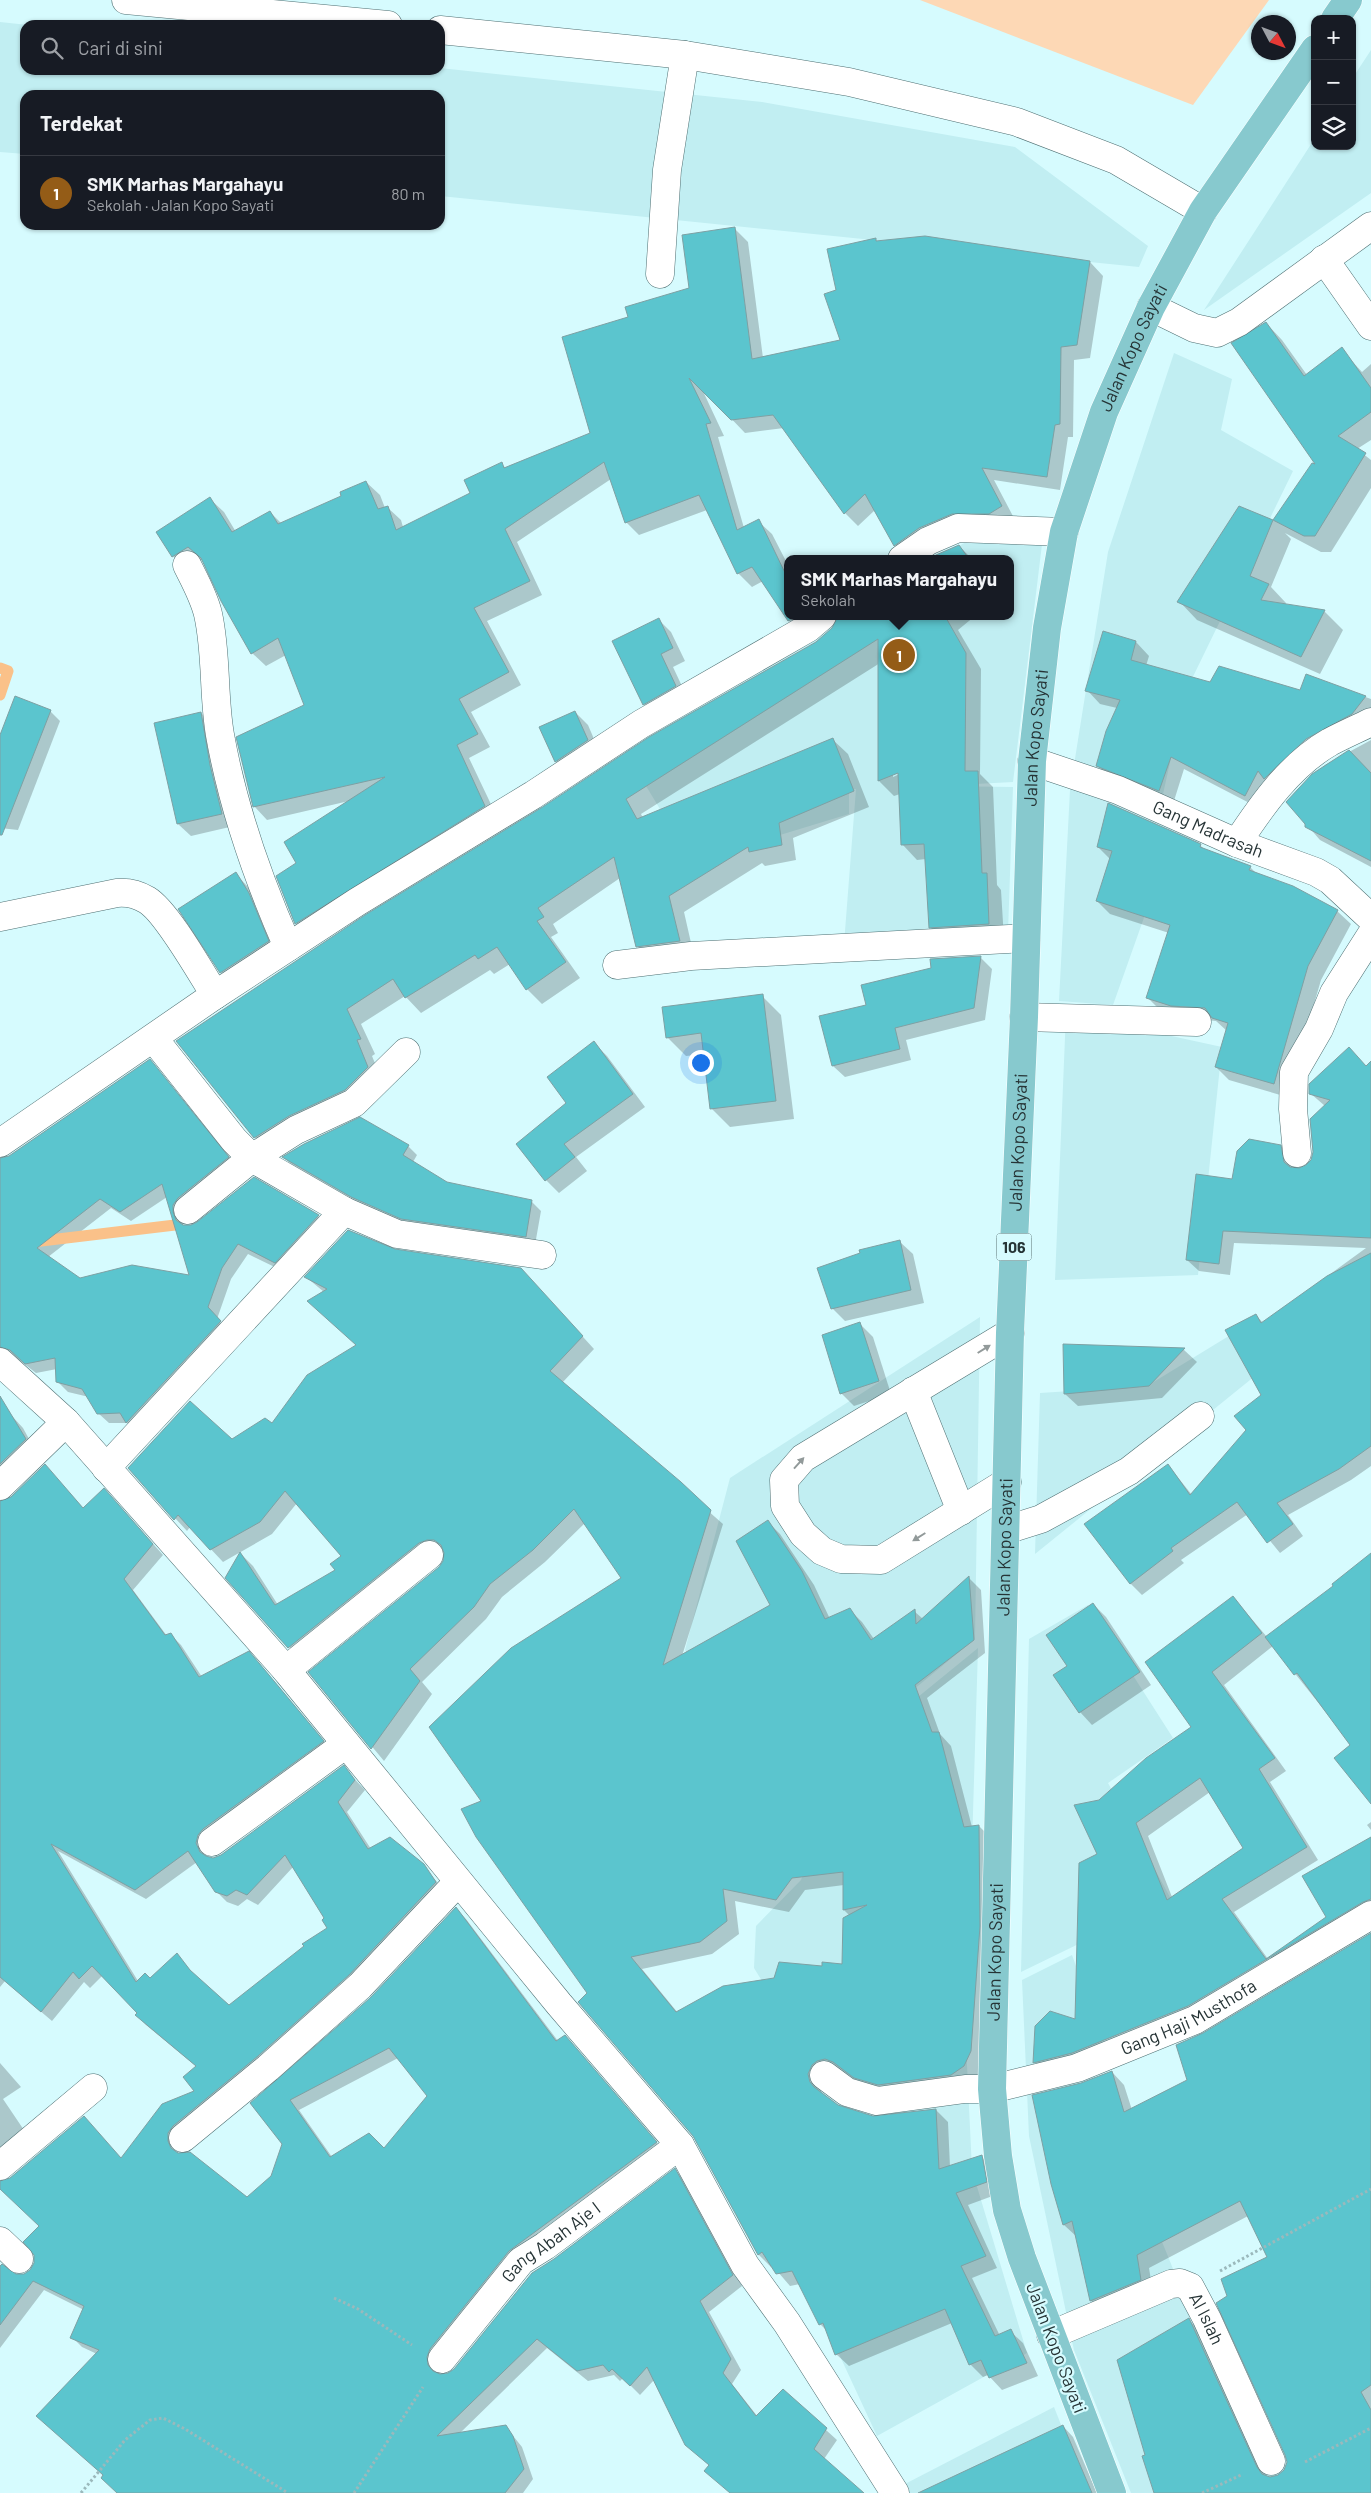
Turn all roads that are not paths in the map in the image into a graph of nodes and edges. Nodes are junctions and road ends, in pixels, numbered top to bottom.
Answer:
1 (126, 0) edge
2 (336, 20) edge
3 (445, 31) edge
4 (1311, 55) edge
5 (685, 56) junction
6 (1203, 211) junction
7 (1371, 226) edge
8 (1324, 259) junction
9 (660, 274) dead end
10 (1151, 307) junction
11 (1371, 326) edge
12 (1064, 532) junction
13 (908, 555) edge
14 (188, 565) dead end
15 (817, 620) edge
16 (1371, 722) edge
17 (1032, 761) junction
18 (1237, 842) junction
19 (0, 917) edge
20 (1371, 918) edge
21 (1371, 936) edge
22 (1026, 938) junction
23 (288, 947) junction
24 (617, 965) dead end
25 (215, 995) junction
26 (1024, 1017) junction
27 (1197, 1022) dead end
28 (154, 1039) junction
29 (406, 1052) dead end
30 (0, 1143) edge
31 (1296, 1153) dead end
32 (252, 1158) junction
33 (188, 1210) dead end
34 (344, 1211) junction
35 (542, 1255) dead end
36 (1010, 1333) junction
37 (0, 1362) edge
38 (913, 1390) junction
39 (1200, 1416) dead end
40 (66, 1422) junction
41 (106, 1468) junction
42 (1007, 1482) junction
43 (0, 1486) edge
44 (960, 1511) junction
45 (1006, 1530) junction
46 (429, 1555) dead end
47 (286, 1670) junction
48 (346, 1744) junction
49 (212, 1842) dead end
50 (458, 1882) junction
51 (1371, 1915) edge
52 (824, 2074) dead end
53 (93, 2088) dead end
54 (992, 2089) junction
55 (183, 2138) dead end
56 (680, 2145) junction
57 (0, 2166) edge
58 (1051, 2335) junction
59 (442, 2359) road end
60 (1271, 2461) dead end
61 (895, 2493) edge
62 (1112, 2493) edge

1 - 2 street
3 - 5 street
4 - 6 main road, Jalan Kopo Sayati / 106
5 - 6 street
5 - 9 street
6 - 10 main road, Jalan Kopo Sayati / 106
7 - 8 street
8 - 10 street
8 - 11 street
10 - 12 main road, Jalan Kopo Sayati / 106
12 - 13 street
12 - 17 main road, Jalan Kopo Sayati / 106
14 - 23 street
15 - 23 street
16 - 18 street
17 - 18 street, Gang Madrasah
17 - 22 main road, Jalan Kopo Sayati / 106
18 - 20 street, Gang Madrasah
19 - 25 street
21 - 31 street
22 - 24 street
22 - 26 main road, Jalan Kopo Sayati / 106
23 - 25 street
25 - 28 street
26 - 27 street
26 - 36 main road, Jalan Kopo Sayati / 106
28 - 30 street
28 - 32 street
29 - 32 street
32 - 33 street
32 - 34 street
34 - 35 street
34 - 41 street
38 -> 36 street
36 - 42 main road, Jalan Kopo Sayati / 106
37 - 40 street
38 - 44 street
44 -> 38 street
39 - 45 street
40 - 41 street
40 - 43 street
41 - 47 street
42 - 44 street
42 - 45 main road, Jalan Kopo Sayati / 106
45 - 54 main road, Jalan Kopo Sayati / 106
46 - 47 street
47 - 48 street
48 - 49 street
48 - 50 street
50 - 55 street
50 - 56 street
51 - 54 street, Gang Haji Musthofa
52 - 54 street, Gang Haji Musthofa
53 - 57 street
54 - 58 main road, Jalan Kopo Sayati / 106
56 - 59 street, Gang Abah Aje I
56 - 61 street
58 - 60 street, Al Islah
58 - 62 main road, Jalan Kopo Sayati / 106

